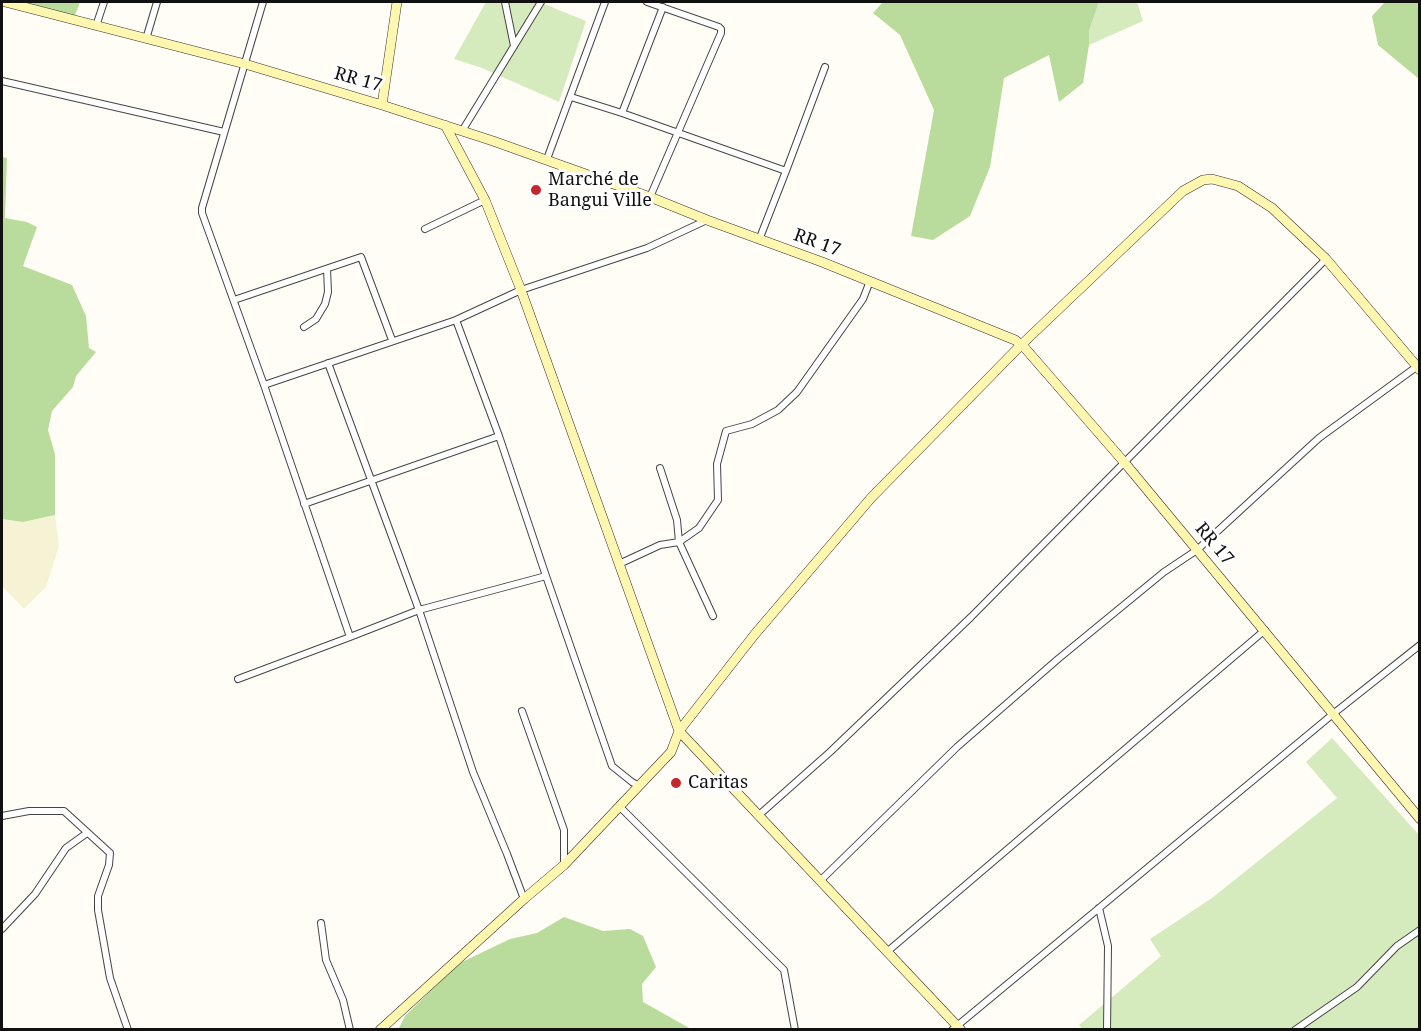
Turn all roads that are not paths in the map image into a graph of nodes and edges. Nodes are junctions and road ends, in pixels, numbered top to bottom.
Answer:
1 (5, 2) edge
2 (104, 2) edge
3 (157, 2) edge
4 (263, 2) edge
5 (397, 2) edge
6 (505, 2) edge
7 (542, 2) edge
8 (605, 2) edge
9 (647, 2) edge
10 (663, 7) junction
11 (96, 26) junction
12 (146, 39) junction
13 (514, 46) junction
14 (245, 64) junction
15 (825, 67) dead end
16 (2, 81) edge
17 (571, 97) junction
18 (382, 105) junction
19 (622, 112) junction
20 (446, 125) junction
21 (462, 131) junction
22 (224, 132) junction
23 (677, 132) junction
24 (547, 159) junction
25 (786, 171) junction
26 (650, 197) junction
27 (485, 200) junction
28 (707, 220) junction
29 (425, 229) dead end
30 (759, 240) junction
31 (1326, 259) junction
32 (327, 269) junction
33 (870, 281) junction
34 (521, 290) junction
35 (234, 300) junction
36 (456, 320) junction
37 (304, 327) dead end
38 (392, 340) junction
39 (1021, 345) junction
40 (328, 363) junction
41 (1418, 367) edge
42 (264, 385) junction
43 (500, 436) junction
44 (1124, 462) junction
45 (660, 468) dead end
46 (372, 481) junction
47 (304, 504) junction
48 (679, 542) junction
49 (1197, 550) junction
50 (619, 564) junction
51 (546, 576) junction
52 (419, 610) junction
53 (713, 616) dead end
54 (1264, 630) junction
55 (350, 638) junction
56 (1419, 645) edge
57 (1416, 651) edge
58 (238, 679) dead end
59 (522, 711) dead end
60 (1333, 714) junction
61 (679, 731) junction
62 (639, 786) junction
63 (620, 806) junction
64 (759, 815) junction
65 (2, 816) edge
66 (1419, 819) edge
67 (87, 833) junction
68 (564, 865) junction
69 (821, 880) junction
70 (524, 899) junction
71 (1099, 908) junction
72 (321, 923) dead end
73 (2, 929) edge
74 (1419, 930) edge
75 (888, 951) junction
76 (957, 1028) edge
77 (128, 1029) edge
78 (350, 1029) edge
79 (380, 1029) edge
80 (795, 1029) edge
81 (1107, 1029) edge
82 (1295, 1029) edge

1 - 11 street, RR 17 / RR 17
2 - 11 street
3 - 12 street
4 - 14 street
5 - 18 street
6 - 13 street
7 - 13 street
8 - 17 street
9 - 10 street
10 - 19 street
10 - 23 street
11 - 12 street, RR 17 / RR 17
12 - 14 street, RR 17 / RR 17
13 - 21 street
14 - 18 street, RR 17 / RR 17
14 - 22 street
15 - 25 street
16 - 22 street
17 - 19 street
17 - 24 street
18 - 20 street, RR 17 / RR 17
19 - 23 street
20 - 21 street, RR 17 / RR 17
20 - 27 street
21 - 24 street, RR 17 / RR 17
22 - 35 street
23 - 25 street
23 - 26 street
24 - 26 street, RR 17 / RR 17
25 - 30 street
26 - 28 street, RR 17 / RR 17
27 - 29 street
27 - 34 street
28 - 30 street, RR 17 / RR 17
28 - 34 street
30 - 33 street, RR 17 / RR 17
31 - 39 street
31 - 41 street
31 - 44 street
32 - 35 street
32 - 37 street
32 - 38 street
33 - 39 street, RR 17 / RR 17
33 - 48 street
34 - 36 street
34 - 50 street
35 - 42 street
36 - 38 street
36 - 43 street
38 - 40 street
39 - 44 street, RR 17 / RR 17
39 - 61 street
40 - 42 street
40 - 46 street
41 - 49 street
42 - 47 street
43 - 46 street
43 - 51 street
44 - 49 street, RR 17 / RR 17
44 - 64 street
45 - 48 street
46 - 47 street
46 - 52 street
47 - 55 street
48 - 50 street
48 - 53 street
49 - 54 street, RR 17 / RR 17
49 - 69 street
50 - 61 street
51 - 52 street
51 - 62 street
52 - 55 street
52 - 70 street
54 - 60 street, RR 17 / RR 17
54 - 75 street
55 - 58 street
56 - 57 street
57 - 60 street
59 - 68 street
60 - 66 street, RR 17 / RR 17
60 - 71 street
61 - 62 street
61 - 64 street
62 - 63 street
63 - 68 street
63 - 80 street
64 - 69 street
65 - 67 street
67 - 73 street
67 - 77 street
68 - 70 street
69 - 75 street
70 - 79 street
71 - 76 street
71 - 81 street
72 - 78 street
74 - 82 street
75 - 76 street

